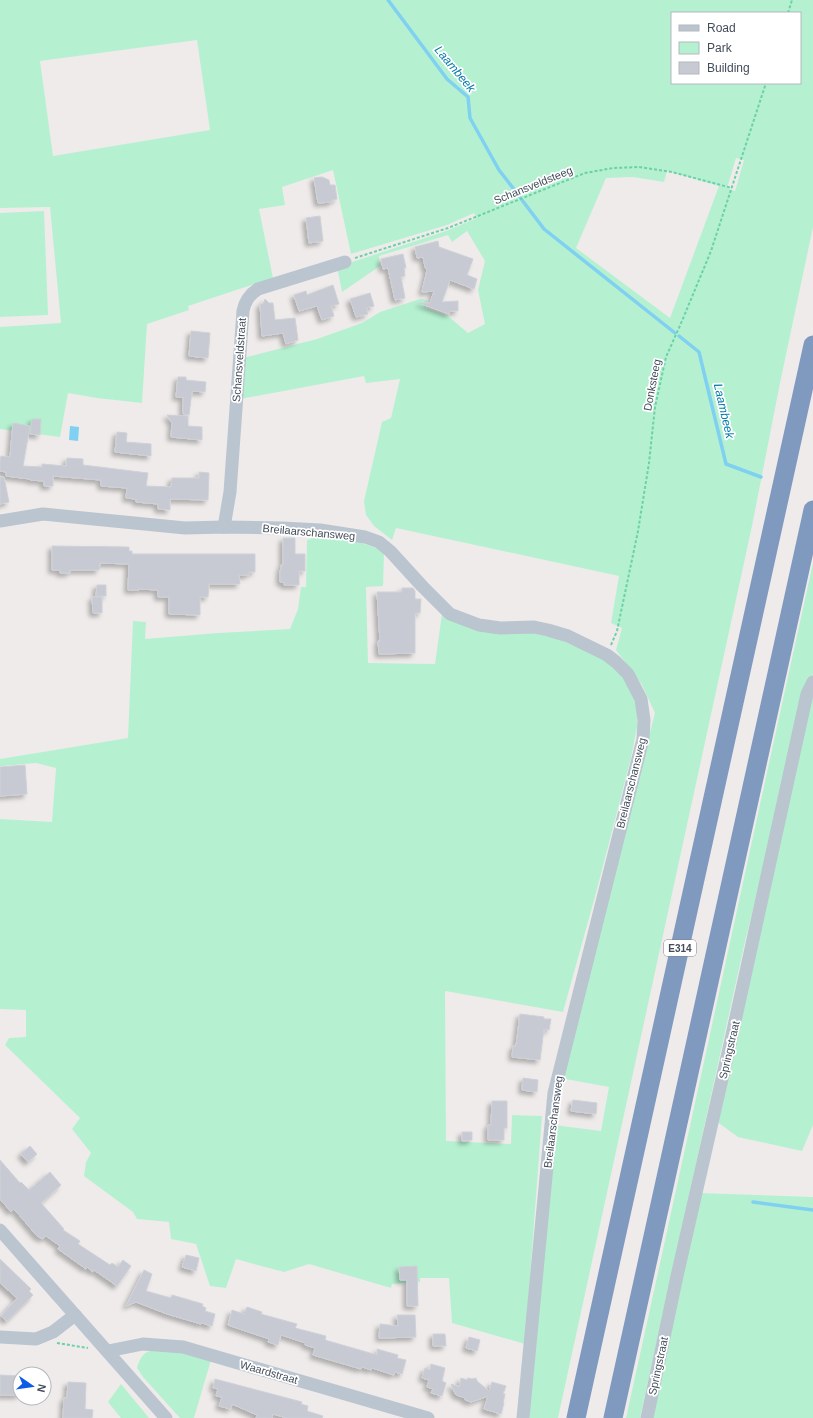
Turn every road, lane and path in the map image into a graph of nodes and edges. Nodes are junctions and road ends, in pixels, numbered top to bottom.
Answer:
1 (792, 0) edge
2 (788, 12) edge
3 (766, 84) edge
4 (732, 188) junction
5 (345, 262) joint
6 (813, 345) edge
7 (813, 510) edge
8 (0, 521) edge
9 (224, 527) junction
10 (607, 655) junction
11 (813, 682) edge
12 (0, 1230) edge
13 (75, 1315) junction
14 (0, 1337) edge
15 (36, 1339) junction
16 (108, 1351) junction
17 (166, 1418) edge
18 (428, 1418) edge
19 (523, 1418) edge
20 (576, 1418) edge
21 (613, 1418) edge
22 (647, 1418) edge

1 - 2 path
3 - 4 path, Donksteeg
4 - 5 path, Schansveldsteeg
4 - 10 path, Donksteeg
5 - 9 street, Schansveldstraat
6 - 20 highway, E314
7 - 21 highway
8 - 9 street, Breilaarschansweg
9 - 10 street, Breilaarschansweg
10 - 19 street, Breilaarschansweg
11 - 22 street, Springstraat
12 - 13 street
13 - 15 street
13 - 16 street
14 - 15 street
15 - 16 path
16 - 17 street
16 - 18 street, Waardstraat

